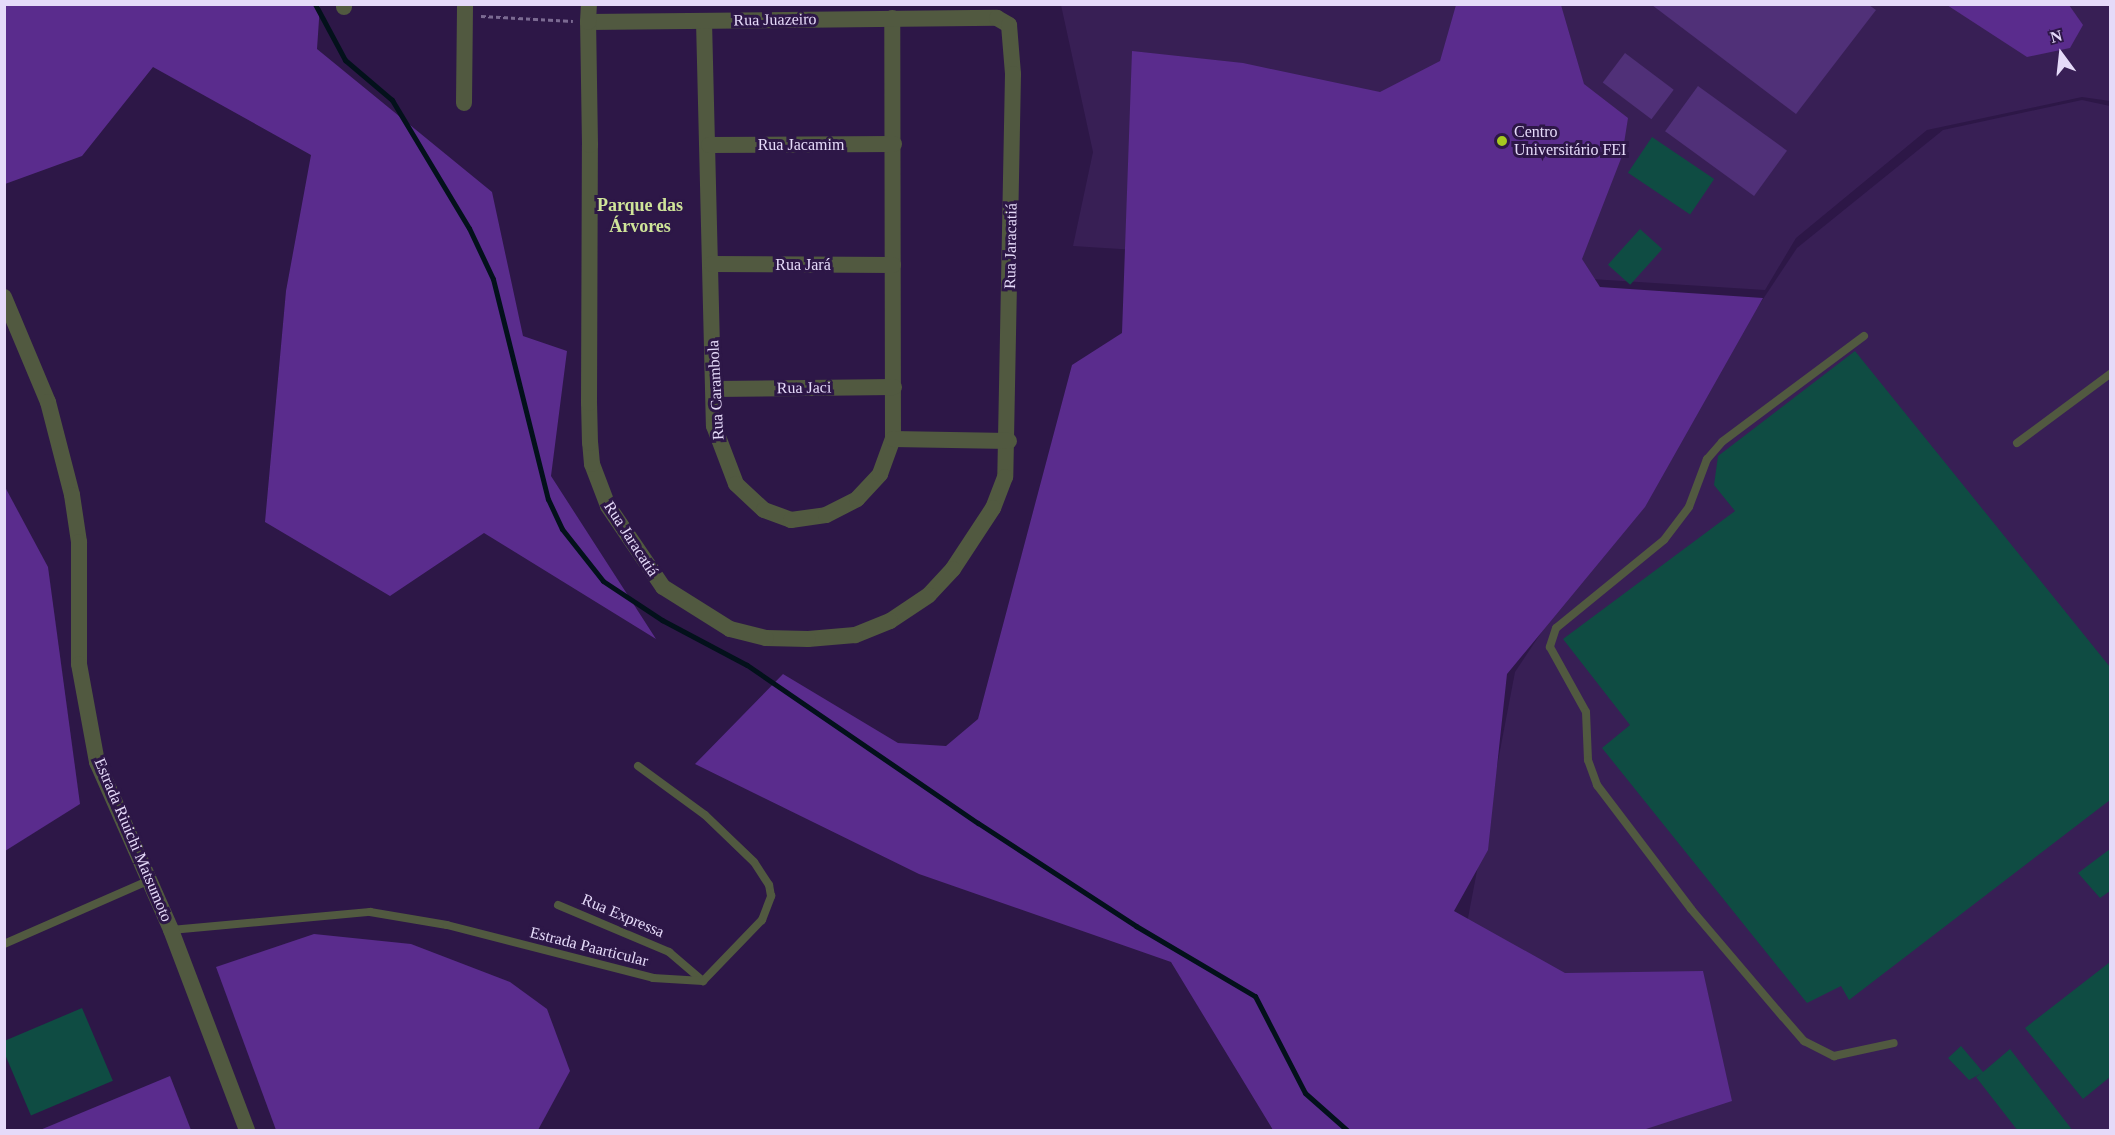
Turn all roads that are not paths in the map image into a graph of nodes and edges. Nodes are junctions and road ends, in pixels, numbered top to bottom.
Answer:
1 (589, 4) edge
2 (464, 10) edge
3 (892, 18) junction
4 (705, 21) junction
5 (1003, 21) joint
6 (588, 22) junction
7 (464, 103) dead end
8 (894, 144) junction
9 (709, 145) junction
10 (712, 264) junction
11 (893, 265) junction
12 (4, 297) edge
13 (1864, 336) dead end
14 (2110, 374) edge
15 (894, 387) junction
16 (714, 389) junction
17 (893, 439) junction
18 (1009, 441) junction
19 (2017, 443) dead end
20 (638, 766) dead end
21 (150, 880) junction
22 (558, 905) dead end
23 (171, 930) junction
24 (4, 944) edge
25 (703, 981) junction
26 (1894, 1043) dead end
27 (247, 1131) edge

1 - 6 street, Rua Jaracatiá
2 - 7 street
3 - 4 street, Rua Juazeiro
3 - 5 street, Rua Juazeiro
3 - 8 street, Rua Carambola
4 - 6 street, Rua Juazeiro
4 - 9 street, Rua Carambola
5 - 18 street, Rua Jaracatiá
6 - 18 street, Rua Jaracatiá
8 - 9 street, Rua Jacamim
8 - 11 street, Rua Carambola
9 - 10 street, Rua Carambola
10 - 11 street, Rua Jará
10 - 16 street, Rua Carambola
11 - 15 street, Rua Carambola
12 - 21 street, Estrada Riuichi Matsumoto
13 - 26 lane
14 - 19 lane
15 - 16 street, Rua Jaci
15 - 17 street, Rua Carambola
16 - 17 street, Rua Carambola
17 - 18 street
20 - 25 lane
21 - 23 street, Estrada Riuichi Matsumoto
21 - 24 lane
22 - 25 lane, Rua Expressa
23 - 25 lane, Estrada Paarticular
23 - 27 street, Estrada Riuichi Matsumoto

